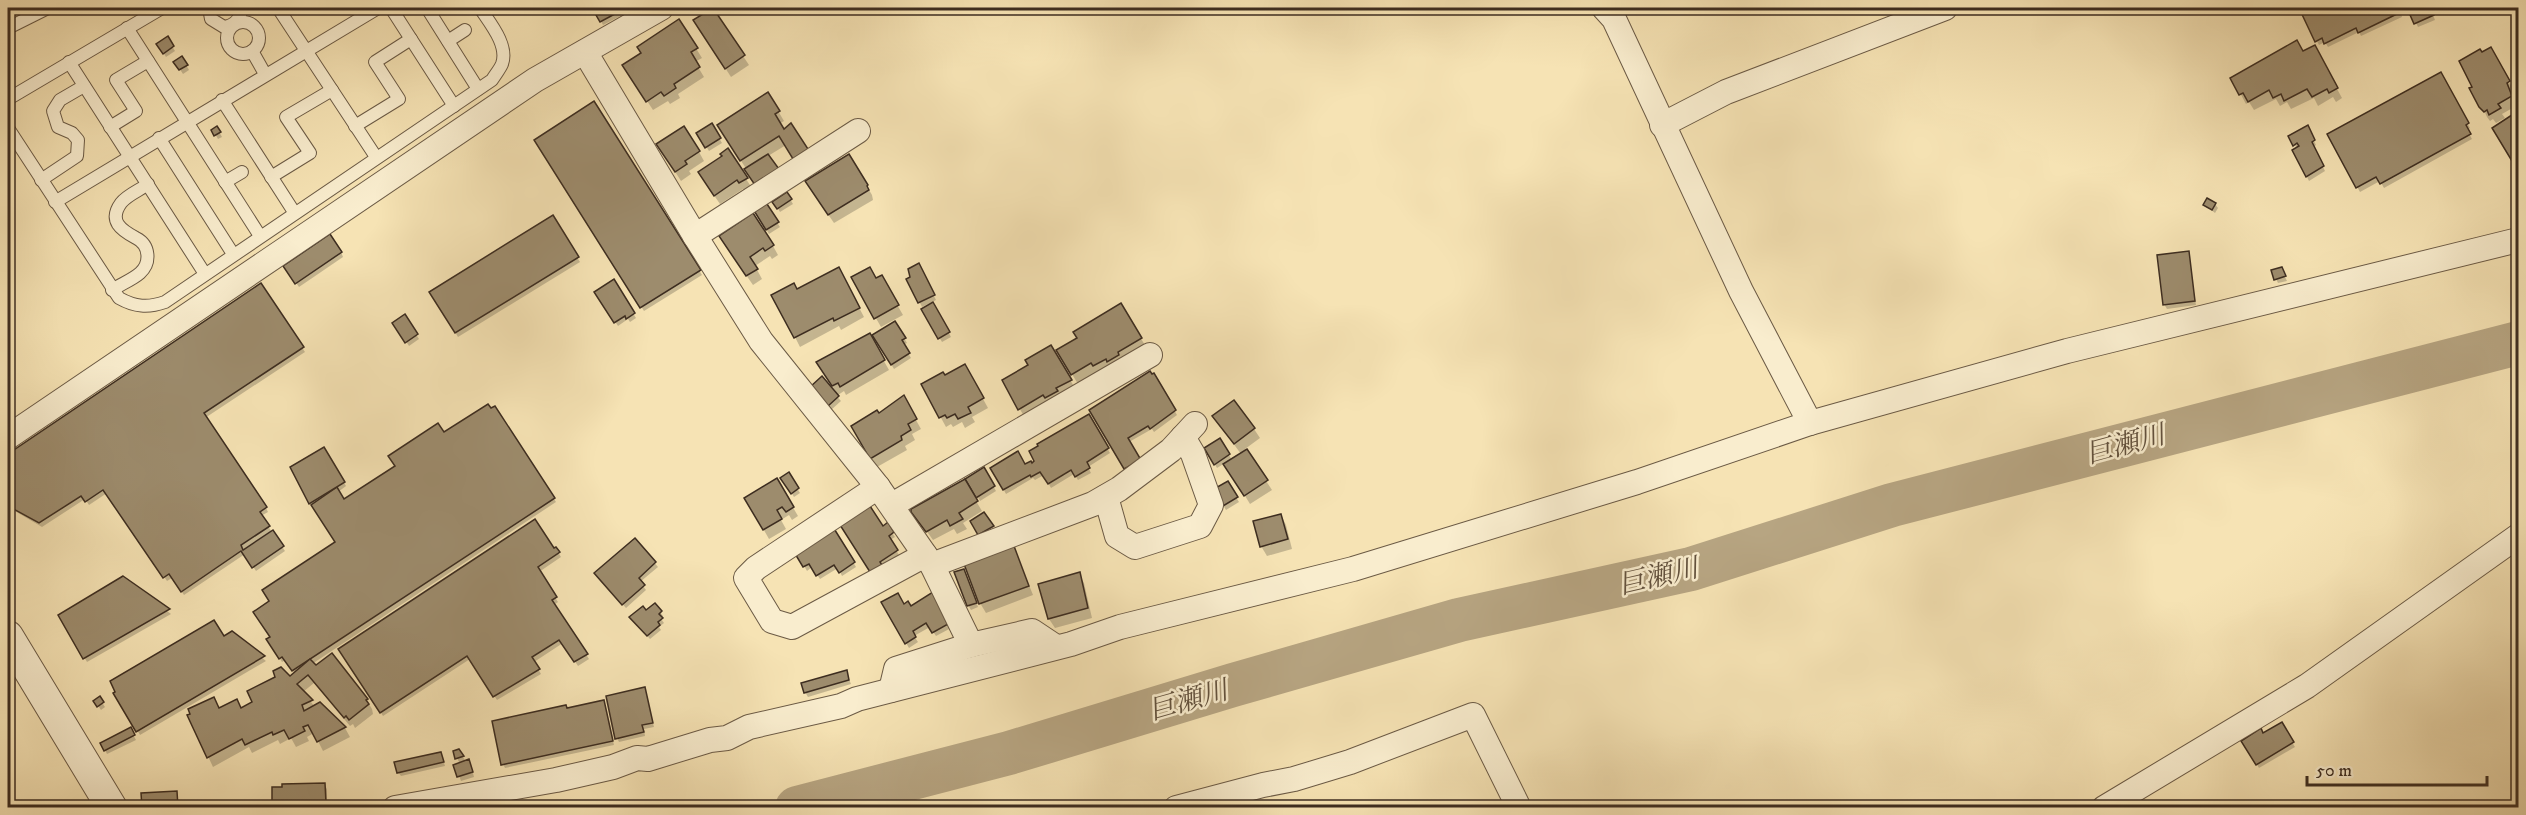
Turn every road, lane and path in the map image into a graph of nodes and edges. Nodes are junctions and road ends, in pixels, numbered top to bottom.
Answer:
1 (48, 8) edge
2 (162, 8) edge
3 (209, 8) edge
4 (240, 8) edge
5 (278, 8) edge
6 (378, 8) edge
7 (391, 8) edge
8 (427, 8) edge
9 (480, 8) edge
10 (661, 8) edge
11 (1604, 8) edge
12 (1945, 8) edge
13 (234, 24) junction
14 (8, 28) edge
15 (127, 28) junction
16 (465, 30) dead end
17 (411, 39) junction
18 (448, 41) junction
19 (305, 50) junction
20 (252, 51) junction
21 (585, 52) junction
22 (148, 61) junction
23 (69, 62) junction
24 (265, 74) junction
25 (84, 86) junction
26 (478, 89) junction
27 (332, 90) junction
28 (8, 99) edge
29 (222, 100) junction
30 (454, 106) junction
31 (187, 122) junction
32 (1662, 125) junction
33 (355, 126) junction
34 (110, 127) junction
35 (8, 128) edge
36 (858, 131) dead end
37 (159, 138) junction
38 (130, 156) junction
39 (376, 157) junction
40 (242, 172) dead end
41 (271, 177) junction
42 (41, 180) junction
43 (225, 182) junction
44 (148, 184) junction
45 (55, 202) junction
46 (294, 212) junction
47 (260, 236) junction
48 (695, 236) junction
49 (2518, 240) edge
50 (233, 254) junction
51 (205, 274) junction
52 (112, 290) junction
53 (1150, 355) dead end
54 (1810, 423) junction
55 (8, 437) edge
56 (885, 496) junction
57 (1106, 497) junction
58 (2518, 536) edge
59 (929, 560) junction
60 (8, 636) edge
61 (972, 645) junction
62 (1056, 647) junction
63 (891, 690) junction
64 (112, 807) edge
65 (395, 807) edge
66 (1176, 807) edge
67 (1519, 807) edge
68 (2104, 807) edge

1 - 14 lane
2 - 15 lane
3 - 13 lane
4 - 13 lane
5 - 19 lane
6 - 19 lane
7 - 17 lane
8 - 18 lane
9 - 26 lane
10 - 21 street
11 - 32 street
12 - 32 street
13 - 20 lane
13 - 20 lane
15 - 22 lane
15 - 23 lane
16 - 18 lane
17 - 30 lane
17 - 33 lane
18 - 26 lane
19 - 24 lane
19 - 27 lane
20 - 24 lane
21 - 48 street
21 - 55 street
22 - 31 lane
22 - 34 lane
23 - 25 lane
23 - 28 lane
24 - 29 lane
25 - 34 lane
25 - 42 lane
26 - 30 lane
27 - 33 lane
27 - 41 lane
29 - 31 lane
29 - 41 lane
30 - 39 lane
31 - 37 lane
31 - 43 lane
32 - 54 street
33 - 39 lane
34 - 38 lane
35 - 42 lane
36 - 48 street
37 - 38 lane
37 - 50 lane
38 - 44 lane
38 - 45 lane
39 - 46 lane
40 - 43 lane
41 - 46 lane
42 - 45 lane
43 - 47 lane
44 - 51 lane
44 - 52 lane
45 - 52 lane
46 - 47 lane
47 - 50 lane
48 - 56 street
49 - 54 street
50 - 51 lane
51 - 52 lane
53 - 56 street
54 - 62 street
56 - 59 street
56 - 59 street
57 - 57 street
57 - 59 street
58 - 68 street
59 - 61 street
60 - 64 street
61 - 62 street
61 - 63 street
62 - 63 street
63 - 65 street
66 - 67 street

